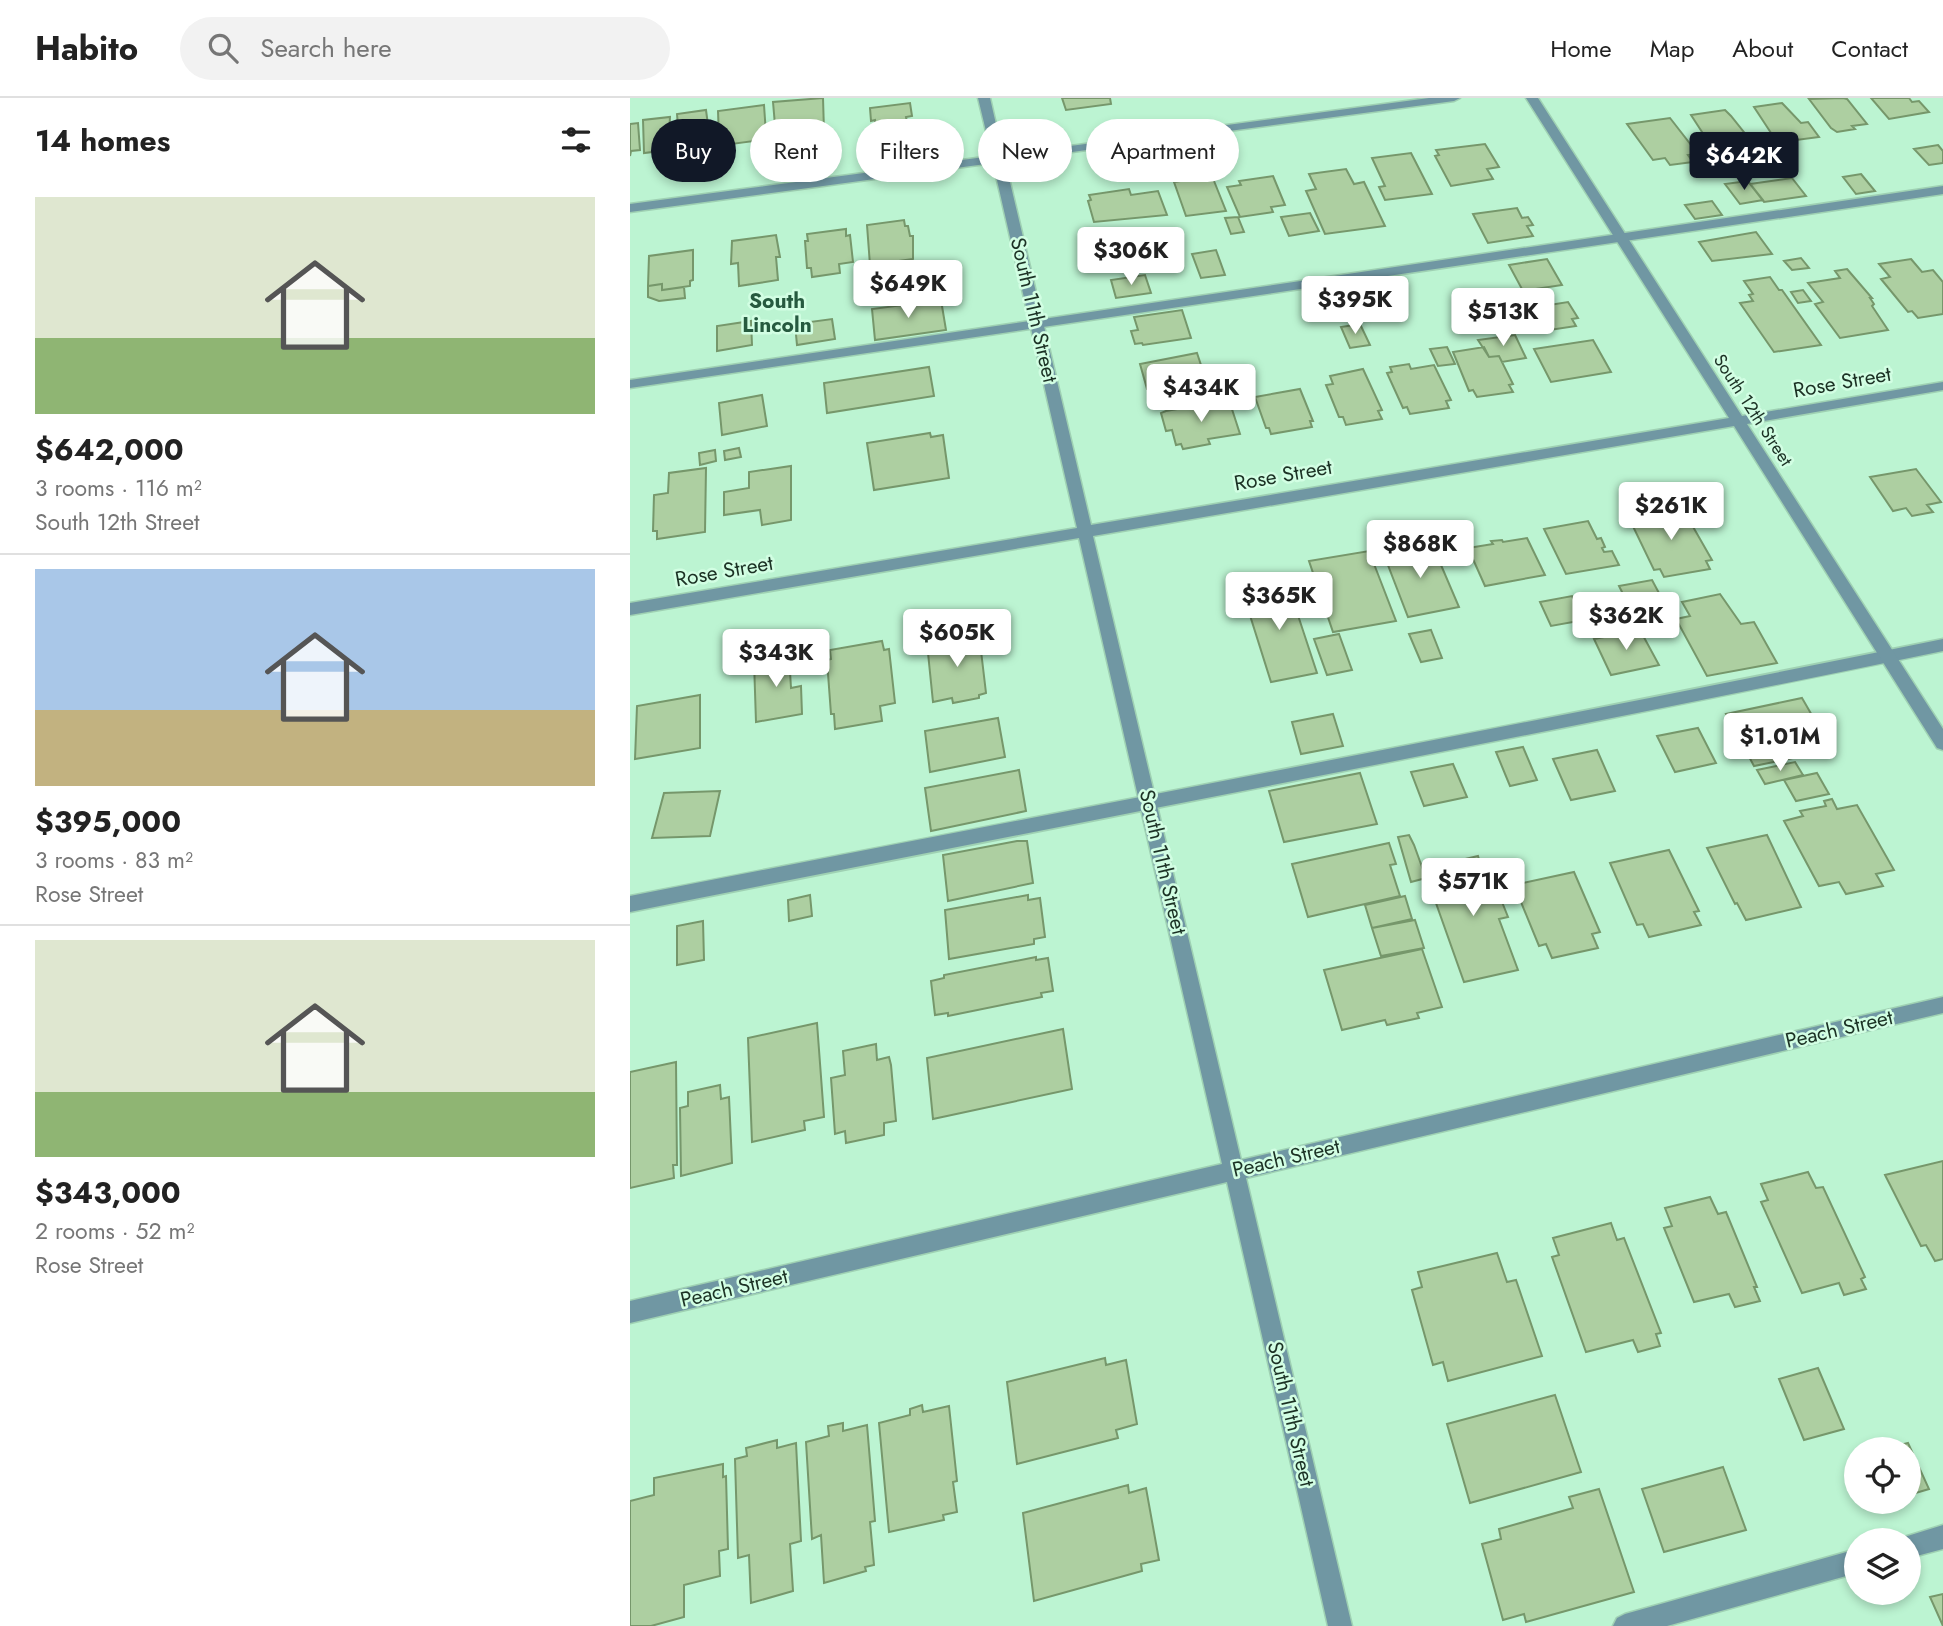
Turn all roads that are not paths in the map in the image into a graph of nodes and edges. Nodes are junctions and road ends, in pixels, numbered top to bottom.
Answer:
1 (984, 98) edge
2 (1454, 98) edge
3 (1532, 98) edge
4 (989, 119) edge
5 (1072, 149) edge
6 (978, 162) edge
7 (1004, 182) edge
8 (1943, 190) edge
9 (630, 208) edge
10 (1620, 237) junction
11 (1037, 322) junction
12 (630, 384) edge
13 (1943, 386) edge
14 (1738, 421) junction
15 (1086, 530) junction
16 (630, 609) edge
17 (1943, 645) edge
18 (1888, 657) junction
19 (1943, 743) edge
20 (1149, 801) junction
21 (630, 904) edge
22 (1943, 1005) edge
23 (1235, 1171) junction
24 (630, 1312) edge
25 (1943, 1537) edge
26 (1921, 1543) edge
27 (1844, 1565) edge
28 (1340, 1626) edge
29 (1625, 1626) edge

1 - 4 street, South 11th Street
2 - 5 street
3 - 10 street, South 12th Street
6 - 9 street
7 - 11 street, South 11th Street
8 - 10 street
10 - 11 street
10 - 14 street, South 12th Street
11 - 12 street
11 - 15 street, South 11th Street
13 - 14 street, Rose Street
14 - 15 street, Rose Street
14 - 18 street, South 12th Street
15 - 16 street, Rose Street
15 - 20 street, South 11th Street
17 - 18 street
18 - 19 street, South 12th Street
18 - 20 street
20 - 21 street
20 - 23 street, South 11th Street
22 - 23 street, Peach Street
23 - 24 street, Peach Street
23 - 28 street, South 11th Street
25 - 26 street
27 - 29 street

